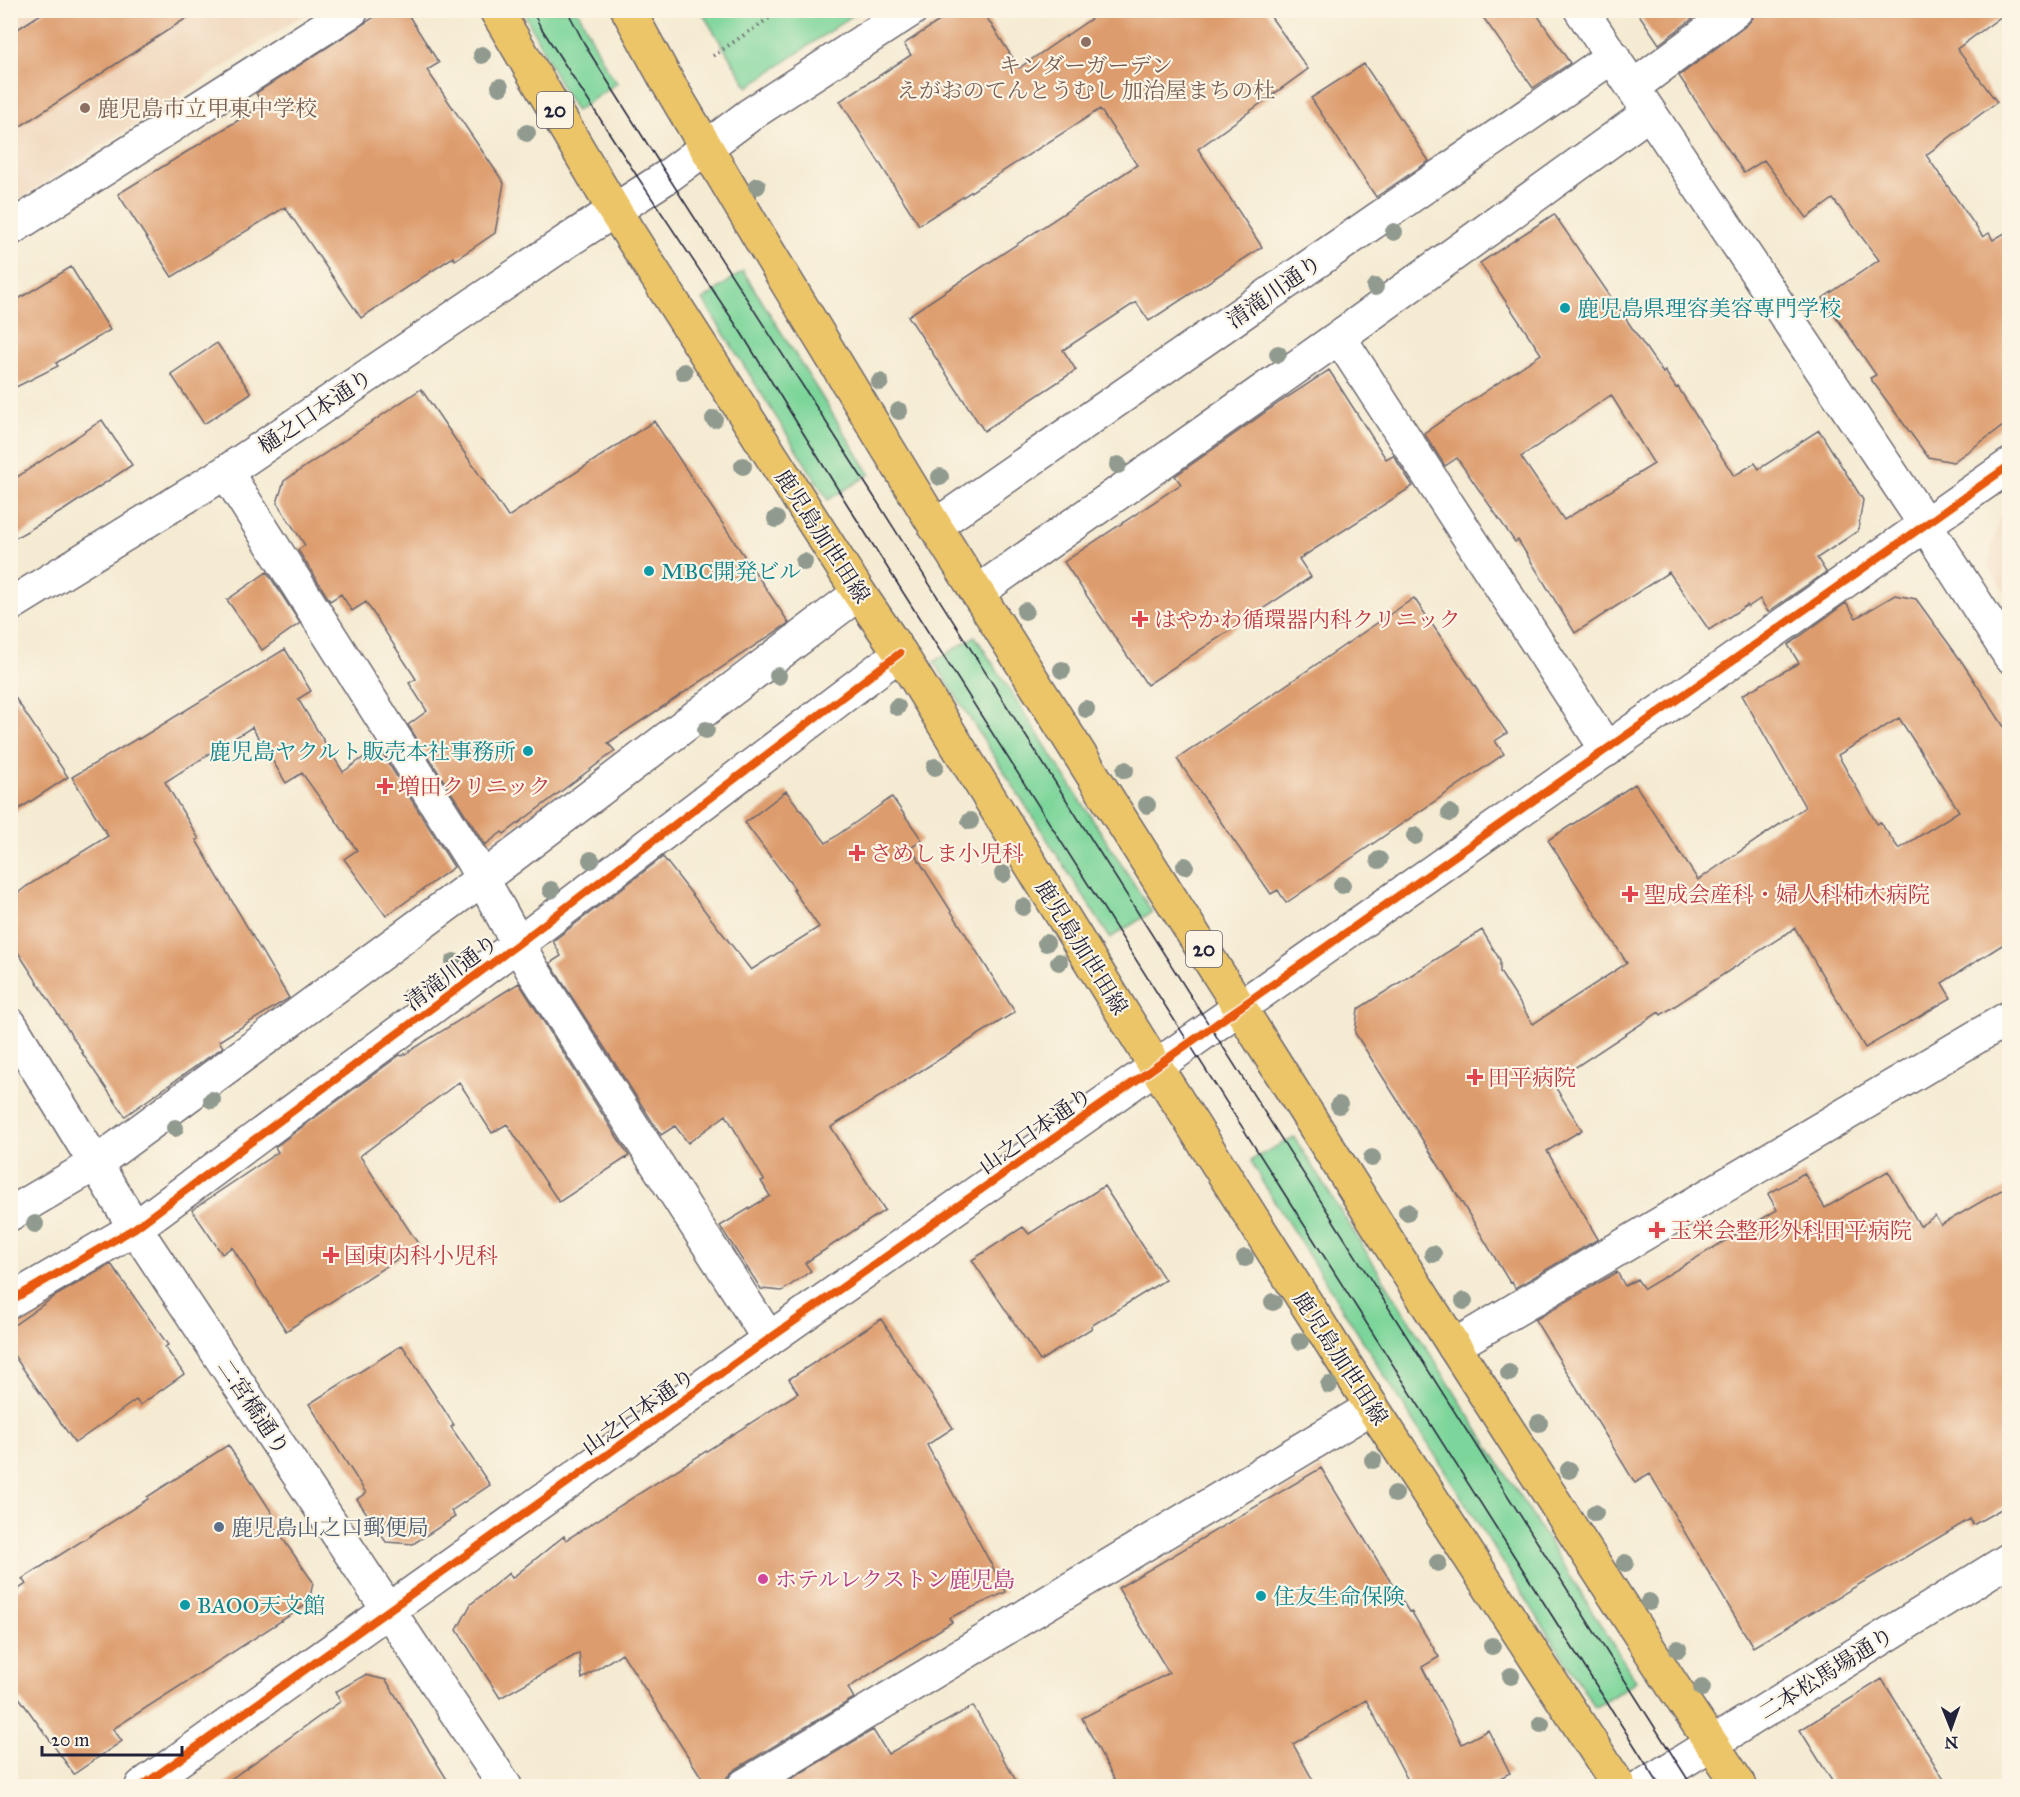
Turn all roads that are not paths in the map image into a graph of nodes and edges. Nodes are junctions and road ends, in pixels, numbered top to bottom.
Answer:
1 (352, 10) edge
2 (496, 10) edge
3 (628, 10) edge
4 (911, 10) edge
5 (1581, 10) edge
6 (1736, 10) edge
7 (1613, 56) junction
8 (1641, 100) junction
9 (706, 148) junction
10 (614, 210) junction
11 (10, 229) edge
12 (1339, 337) junction
13 (2010, 465) edge
14 (226, 471) junction
15 (1925, 524) junction
16 (935, 526) junction
17 (978, 592) junction
18 (859, 593) junction
19 (10, 605) edge
20 (900, 653) junction
21 (2010, 656) edge
22 (1607, 750) junction
23 (482, 879) junction
24 (518, 944) junction
25 (1241, 1008) junction
26 (2010, 1017) edge
27 (10, 1024) edge
28 (1156, 1067) junction
29 (95, 1164) junction
30 (10, 1214) edge
31 (135, 1228) junction
32 (10, 1301) edge
33 (769, 1339) junction
34 (1454, 1346) junction
35 (1372, 1407) junction
36 (2010, 1559) edge
37 (388, 1611) junction
38 (1711, 1744) junction
39 (142, 1786) edge
40 (505, 1786) edge
41 (744, 1786) edge
42 (1620, 1786) edge
43 (1643, 1786) edge
44 (1740, 1786) edge

1 - 11 street
2 - 10 main road, 鹿児島加世田線 / 20
3 - 9 main road, 20
4 - 9 street, 樋之口本通り
5 - 7 street
6 - 8 street
7 - 8 street
7 - 16 street, 清滝川通り
8 - 12 street
8 - 15 street
9 - 10 street, 樋之口本通り
9 - 16 main road, 20
10 - 14 street, 樋之口本通り
10 - 18 main road, 鹿児島加世田線 / 20
12 - 17 street
12 - 22 street
13 - 15 street, 山之口本通り
14 - 19 street, 樋之口本通り
14 - 23 street
15 - 21 street
15 - 22 street, 山之口本通り
16 - 17 main road, 20
17 - 25 main road, 20
18 - 20 main road, 鹿児島加世田線 / 20
18 - 23 street
20 - 24 street, 清滝川通り
20 - 28 main road, 鹿児島加世田線 / 20
22 - 25 street, 山之口本通り
23 - 24 street
23 - 29 street
24 - 31 street, 清滝川通り
24 - 33 street
25 - 28 street, 山之口本通り
25 - 34 main road, 20
26 - 34 street
27 - 29 street, 二宮橋通り
28 - 33 street, 山之口本通り
28 - 35 main road, 鹿児島加世田線 / 20
29 - 30 street
29 - 31 street, 二宮橋通り
31 - 32 street, 清滝川通り
31 - 37 street, 二宮橋通り
33 - 37 street, 山之口本通り
34 - 38 main road, 20
35 - 41 street
35 - 42 main road, 鹿児島加世田線 / 20
36 - 38 street, 二本松馬場通り
37 - 39 street, 山之口本通り
37 - 40 street, 二宮橋通り
38 - 43 street, 二本松馬場通り
38 - 44 main road, 20

